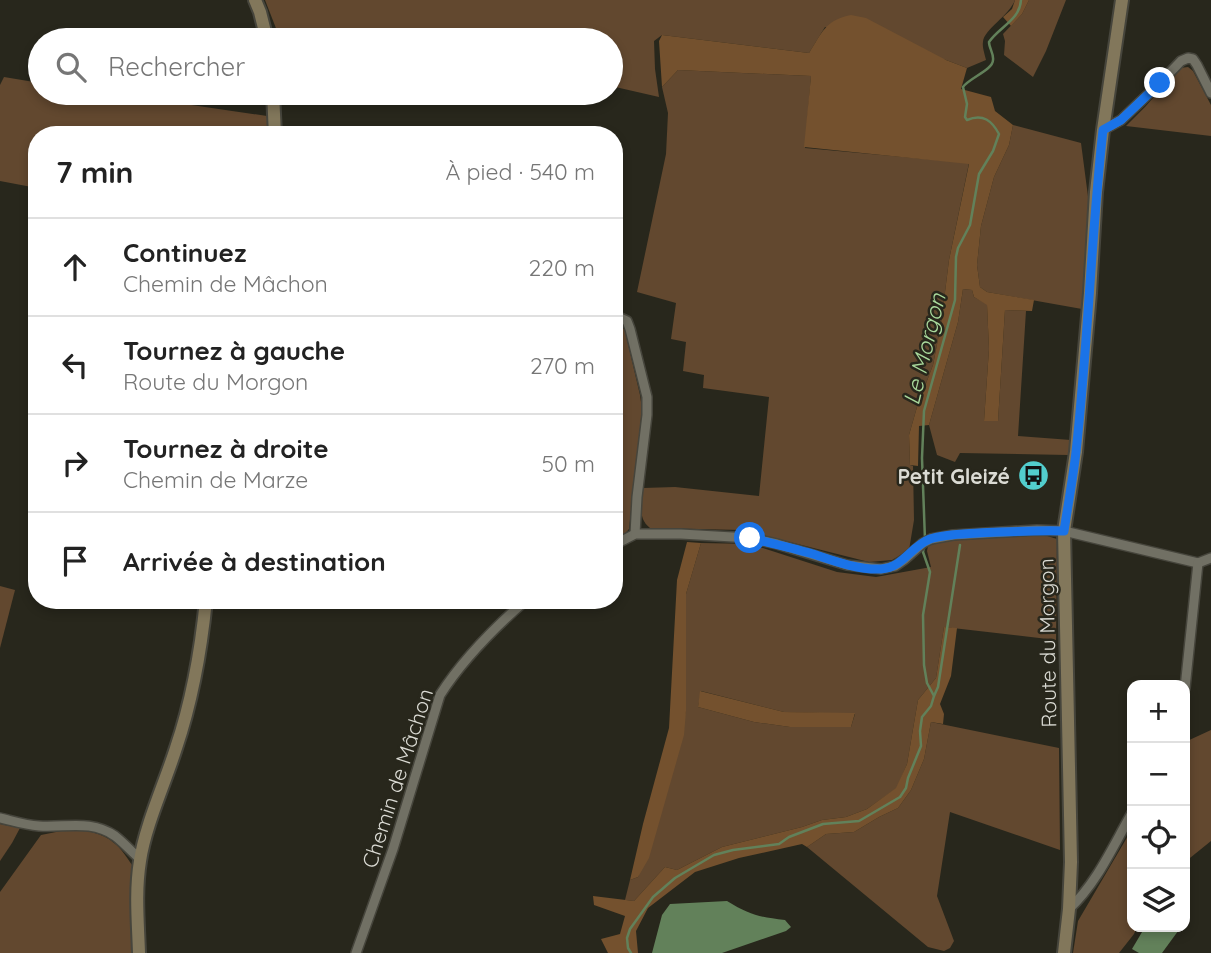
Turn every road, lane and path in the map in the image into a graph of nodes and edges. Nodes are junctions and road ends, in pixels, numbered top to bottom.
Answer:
1 (255, 0) edge
2 (1122, 0) edge
3 (264, 28) edge
4 (1211, 93) edge
5 (274, 105) edge
6 (275, 126) edge
7 (1103, 130) junction
8 (623, 320) edge
9 (1064, 531) junction
10 (635, 534) junction
11 (623, 540) edge
12 (1211, 558) edge
13 (1198, 564) junction
14 (205, 609) edge
15 (516, 609) edge
16 (1186, 680) edge
17 (0, 818) edge
18 (1127, 822) edge
19 (140, 859) junction
20 (1069, 909) junction
21 (139, 953) edge
22 (356, 953) edge
23 (1065, 953) edge

1 - 3 street
2 - 7 street, Route du Morgon
4 - 7 street
5 - 6 street
7 - 9 street, Route du Morgon
8 - 10 street
9 - 10 street
9 - 13 street
9 - 20 street, Route du Morgon
10 - 11 street
12 - 13 street
13 - 16 street
14 - 19 street
15 - 22 street, Chemin de Mâchon
17 - 19 street
18 - 20 street
19 - 21 street
20 - 23 street, Route du Morgon

